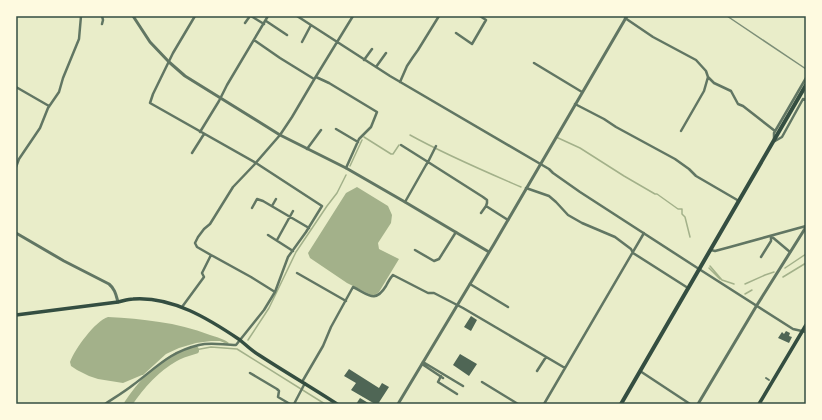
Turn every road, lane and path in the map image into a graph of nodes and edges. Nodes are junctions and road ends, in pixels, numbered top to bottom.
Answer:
1 (81, 16) edge
2 (102, 16) edge
3 (133, 16) edge
4 (196, 16) edge
5 (250, 16) edge
6 (268, 16) edge
7 (297, 16) edge
8 (353, 16) edge
9 (439, 16) edge
10 (480, 16) edge
11 (626, 17) edge
12 (265, 22) junction
13 (244, 23) dead end
14 (102, 24) dead end
15 (311, 25) junction
16 (456, 33) dead end
17 (287, 35) dead end
18 (254, 40) junction
19 (302, 42) dead end
20 (337, 43) junction
21 (372, 49) dead end
22 (386, 53) dead end
23 (364, 60) junction
24 (169, 62) junction
25 (534, 63) dead end
26 (376, 67) junction
27 (708, 77) junction
28 (315, 78) junction
29 (806, 78) edge
30 (400, 82) junction
31 (806, 85) edge
32 (16, 87) edge
33 (582, 92) junction
34 (806, 94) edge
35 (220, 99) junction
36 (805, 99) edge
37 (575, 104) junction
38 (49, 106) junction
39 (336, 129) dead end
40 (321, 130) dead end
41 (681, 131) dead end
42 (775, 131) junction
43 (200, 132) junction
44 (204, 134) junction
45 (280, 135) junction
46 (358, 142) junction
47 (774, 142) junction
48 (401, 145) dead end
49 (436, 148) dead end
50 (307, 149) junction
51 (192, 154) dead end
52 (428, 162) junction
53 (256, 163) junction
54 (541, 164) junction
55 (16, 167) edge
56 (346, 168) junction
57 (526, 188) junction
58 (276, 199) dead end
59 (739, 201) junction
60 (405, 202) junction
61 (272, 206) junction
62 (486, 206) junction
63 (252, 208) dead end
64 (293, 211) dead end
65 (481, 214) dead end
66 (290, 217) junction
67 (508, 220) junction
68 (806, 227) edge
69 (309, 228) junction
70 (456, 232) junction
71 (16, 233) edge
72 (644, 233) junction
73 (268, 235) dead end
74 (771, 236) junction
75 (276, 240) junction
76 (415, 250) dead end
77 (711, 250) junction
78 (293, 251) junction
79 (489, 252) junction
80 (790, 252) junction
81 (633, 253) junction
82 (211, 255) junction
83 (761, 257) dead end
84 (700, 269) junction
85 (297, 273) dead end
86 (470, 284) junction
87 (688, 288) junction
88 (275, 292) junction
89 (346, 301) junction
90 (118, 302) junction
91 (457, 305) junction
92 (756, 305) junction
93 (182, 307) junction
94 (508, 307) dead end
95 (16, 315) edge
96 (806, 325) edge
97 (804, 331) edge
98 (240, 340) junction
99 (546, 357) junction
100 (423, 363) junction
101 (566, 368) junction
102 (537, 371) dead end
103 (640, 371) junction
104 (250, 373) dead end
105 (304, 382) junction
106 (482, 382) dead end
107 (463, 386) dead end
108 (457, 394) dead end
109 (105, 404) edge
110 (290, 404) edge
111 (294, 404) edge
112 (336, 404) edge
113 (398, 404) edge
114 (518, 404) edge
115 (544, 404) edge
116 (621, 404) edge
117 (690, 404) edge
118 (698, 404) edge
119 (759, 404) edge

1 - 38 street
2 - 14 street
3 - 24 street
4 - 24 street
5 - 12 street
5 - 13 street
6 - 12 street
7 - 15 street
8 - 20 street
9 - 30 street
10 - 16 street
11 - 27 street
11 - 33 street
12 - 17 street
12 - 18 street
15 - 19 street
15 - 20 street
18 - 28 street
18 - 35 street
20 - 23 street
20 - 28 street
21 - 23 street
22 - 26 street
23 - 26 street
24 - 35 street
24 - 43 street
25 - 33 street
26 - 30 street
27 - 41 street
27 - 42 street
28 - 45 street
28 - 46 street
29 - 42 street
30 - 54 street
31 - 47 main road
32 - 38 street
33 - 37 street
34 - 36 street
35 - 43 street
35 - 45 street
36 - 47 street
37 - 54 street
37 - 59 street
38 - 55 street
39 - 46 street
40 - 50 street
42 - 47 street
43 - 44 street
44 - 51 street
44 - 53 street
45 - 50 street
45 - 53 street
46 - 56 street
47 - 59 main road
48 - 52 street
49 - 52 street
50 - 56 street
52 - 60 street
52 - 62 street
53 - 69 street
53 - 82 street
54 - 57 street
54 - 72 street
56 - 60 street
57 - 67 street
57 - 81 street
58 - 61 street
59 - 77 main road
60 - 70 street
61 - 63 street
61 - 66 street
62 - 65 street
62 - 67 street
64 - 66 street
66 - 69 street
66 - 75 street
67 - 79 street
68 - 74 street
68 - 80 street
69 - 78 street
70 - 76 street
70 - 79 street
71 - 90 street
72 - 81 street
72 - 84 street
73 - 75 street
74 - 77 street
74 - 80 street
74 - 83 street
75 - 78 street
77 - 84 main road
78 - 88 street
79 - 86 street
80 - 92 street
81 - 87 street
81 - 101 street
82 - 88 street
82 - 93 street
84 - 87 main road
84 - 92 street
85 - 89 street
86 - 91 street
86 - 94 street
87 - 103 main road
88 - 98 street
89 - 91 street
89 - 105 street
90 - 93 main road
90 - 95 main road
91 - 99 street
91 - 100 street
92 - 97 street
92 - 118 street
93 - 98 main road
96 - 97 main road
97 - 119 main road
98 - 105 main road
98 - 109 street
99 - 101 street
99 - 102 street
100 - 107 street
100 - 108 street
100 - 113 street
101 - 115 street
103 - 116 main road
103 - 117 street
104 - 110 street
105 - 111 street
105 - 112 main road
106 - 114 street

